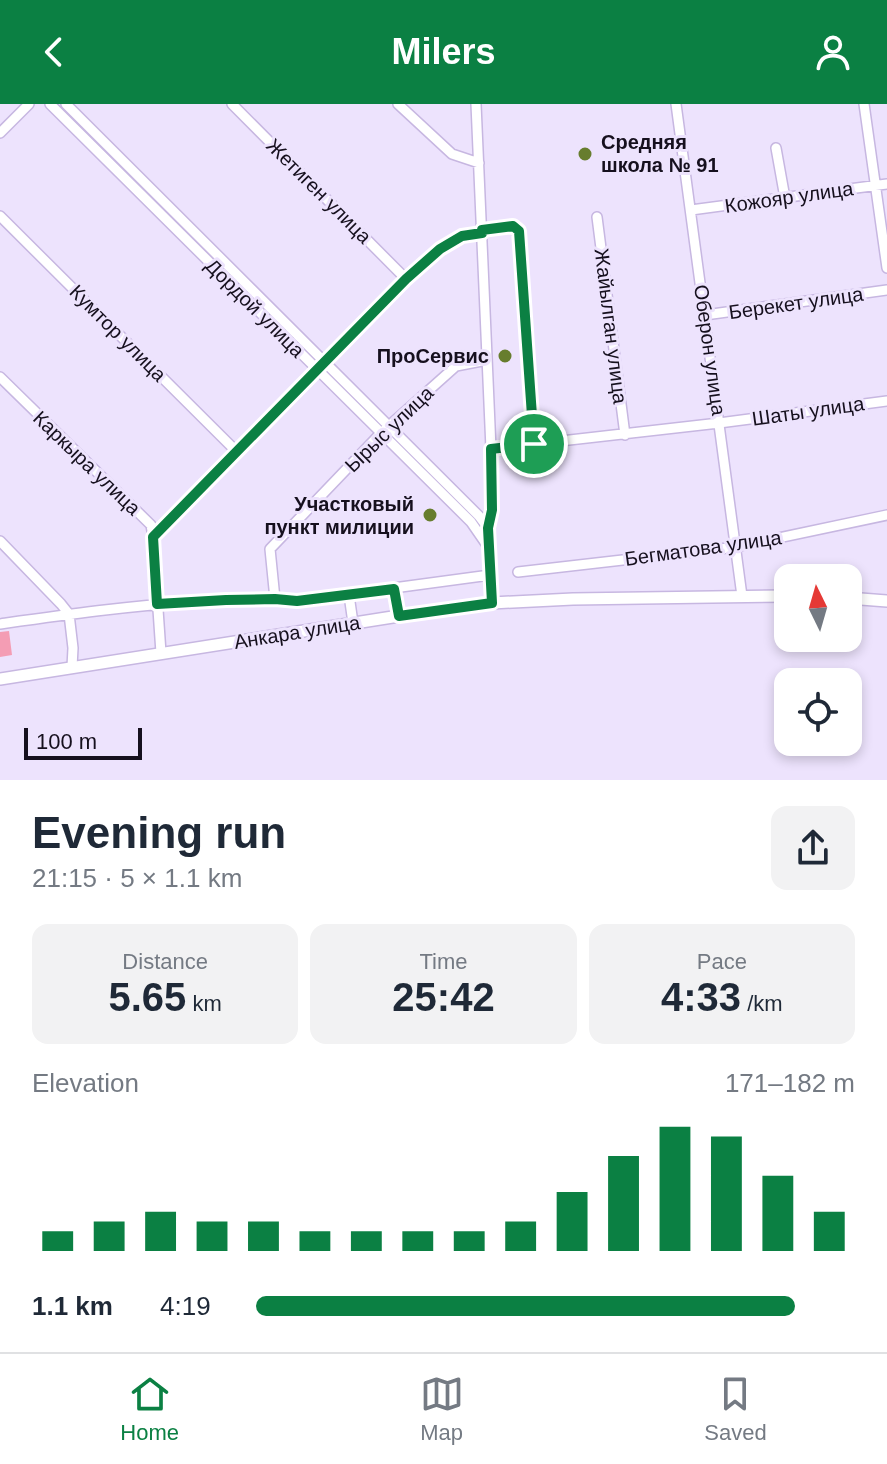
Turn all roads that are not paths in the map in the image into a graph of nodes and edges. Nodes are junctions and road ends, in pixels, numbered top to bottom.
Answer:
1 (29, 104) edge
2 (50, 104) edge
3 (66, 104) edge
4 (232, 104) edge
5 (398, 104) edge
6 (476, 104) edge
7 (676, 104) edge
8 (864, 104) edge
9 (0, 133) edge
10 (776, 148) dead end
11 (479, 163) junction
12 (887, 184) edge
13 (875, 186) junction
14 (785, 198) junction
15 (691, 210) junction
16 (0, 216) edge
17 (597, 217) dead end
18 (482, 232) junction
19 (887, 268) edge
20 (406, 279) junction
21 (887, 290) edge
22 (705, 315) junction
23 (487, 360) junction
24 (321, 366) junction
25 (0, 377) edge
26 (887, 401) edge
27 (719, 423) junction
28 (385, 430) junction
29 (625, 435) junction
30 (534, 444) junction
31 (491, 449) junction
32 (236, 451) junction
33 (491, 515) junction
34 (887, 515) edge
35 (479, 516) junction
36 (488, 528) junction
37 (153, 537) junction
38 (0, 541) edge
39 (736, 547) junction
40 (489, 548) junction
41 (518, 572) dead end
42 (490, 575) junction
43 (394, 589) junction
44 (349, 595) junction
45 (742, 596) junction
46 (774, 596) edge
47 (275, 599) junction
48 (862, 599) edge
49 (887, 601) edge
50 (492, 603) junction
51 (157, 604) junction
52 (69, 614) junction
53 (399, 616) junction
54 (353, 623) junction
55 (0, 624) edge
56 (161, 653) junction
57 (72, 667) junction
58 (0, 679) edge

1 - 9 street
2 - 24 street, Дордой улица
3 - 24 street, Дордой улица
4 - 20 street, Жетиген улица
5 - 11 street
6 - 11 street
7 - 15 street, Оберон улица
8 - 13 street
10 - 14 street
11 - 18 street
12 - 13 street, Кожояр улица
13 - 14 street, Кожояр улица
13 - 19 street
14 - 15 street, Кожояр улица
15 - 22 street, Оберон улица
16 - 32 street, Кумтор улица
17 - 29 street, Жайылган улица
18 - 20 street
18 - 23 street
18 - 30 street
20 - 24 street
21 - 22 street, Берекет улица
22 - 27 street, Оберон улица
23 - 28 street, Ырыс улица
23 - 31 street
24 - 28 street, Дордой улица
24 - 32 street
25 - 37 street, Каркыра улица
26 - 27 street, Шаты улица
27 - 29 street, Шаты улица
27 - 39 street, Оберон улица
28 - 35 street, Дордой улица
28 - 40 street, Дордой улица
28 - 47 street, Ырыс улица
29 - 30 street, Шаты улица
30 - 31 street, Шаты улица
31 - 33 street
32 - 37 street
33 - 35 street
33 - 36 street
34 - 39 street, Бегматова улица
35 - 36 street, Дордой улица
36 - 40 street
37 - 51 street, Каркыра улица
38 - 52 street
39 - 41 street, Бегматова улица
39 - 45 street, Оберон улица
40 - 42 street
42 - 43 street
42 - 50 street
43 - 44 street
43 - 53 street
44 - 47 street
44 - 54 street
45 - 46 main road, Анкара улица
45 - 50 main road, Анкара улица
47 - 51 street
48 - 49 main road
50 - 53 main road, Анкара улица
51 - 52 street
51 - 56 street, Каркыра улица
52 - 55 street
52 - 57 street
53 - 54 main road, Анкара улица
54 - 56 main road, Анкара улица
56 - 57 main road, Анкара улица
57 - 58 main road, Анкара улица

